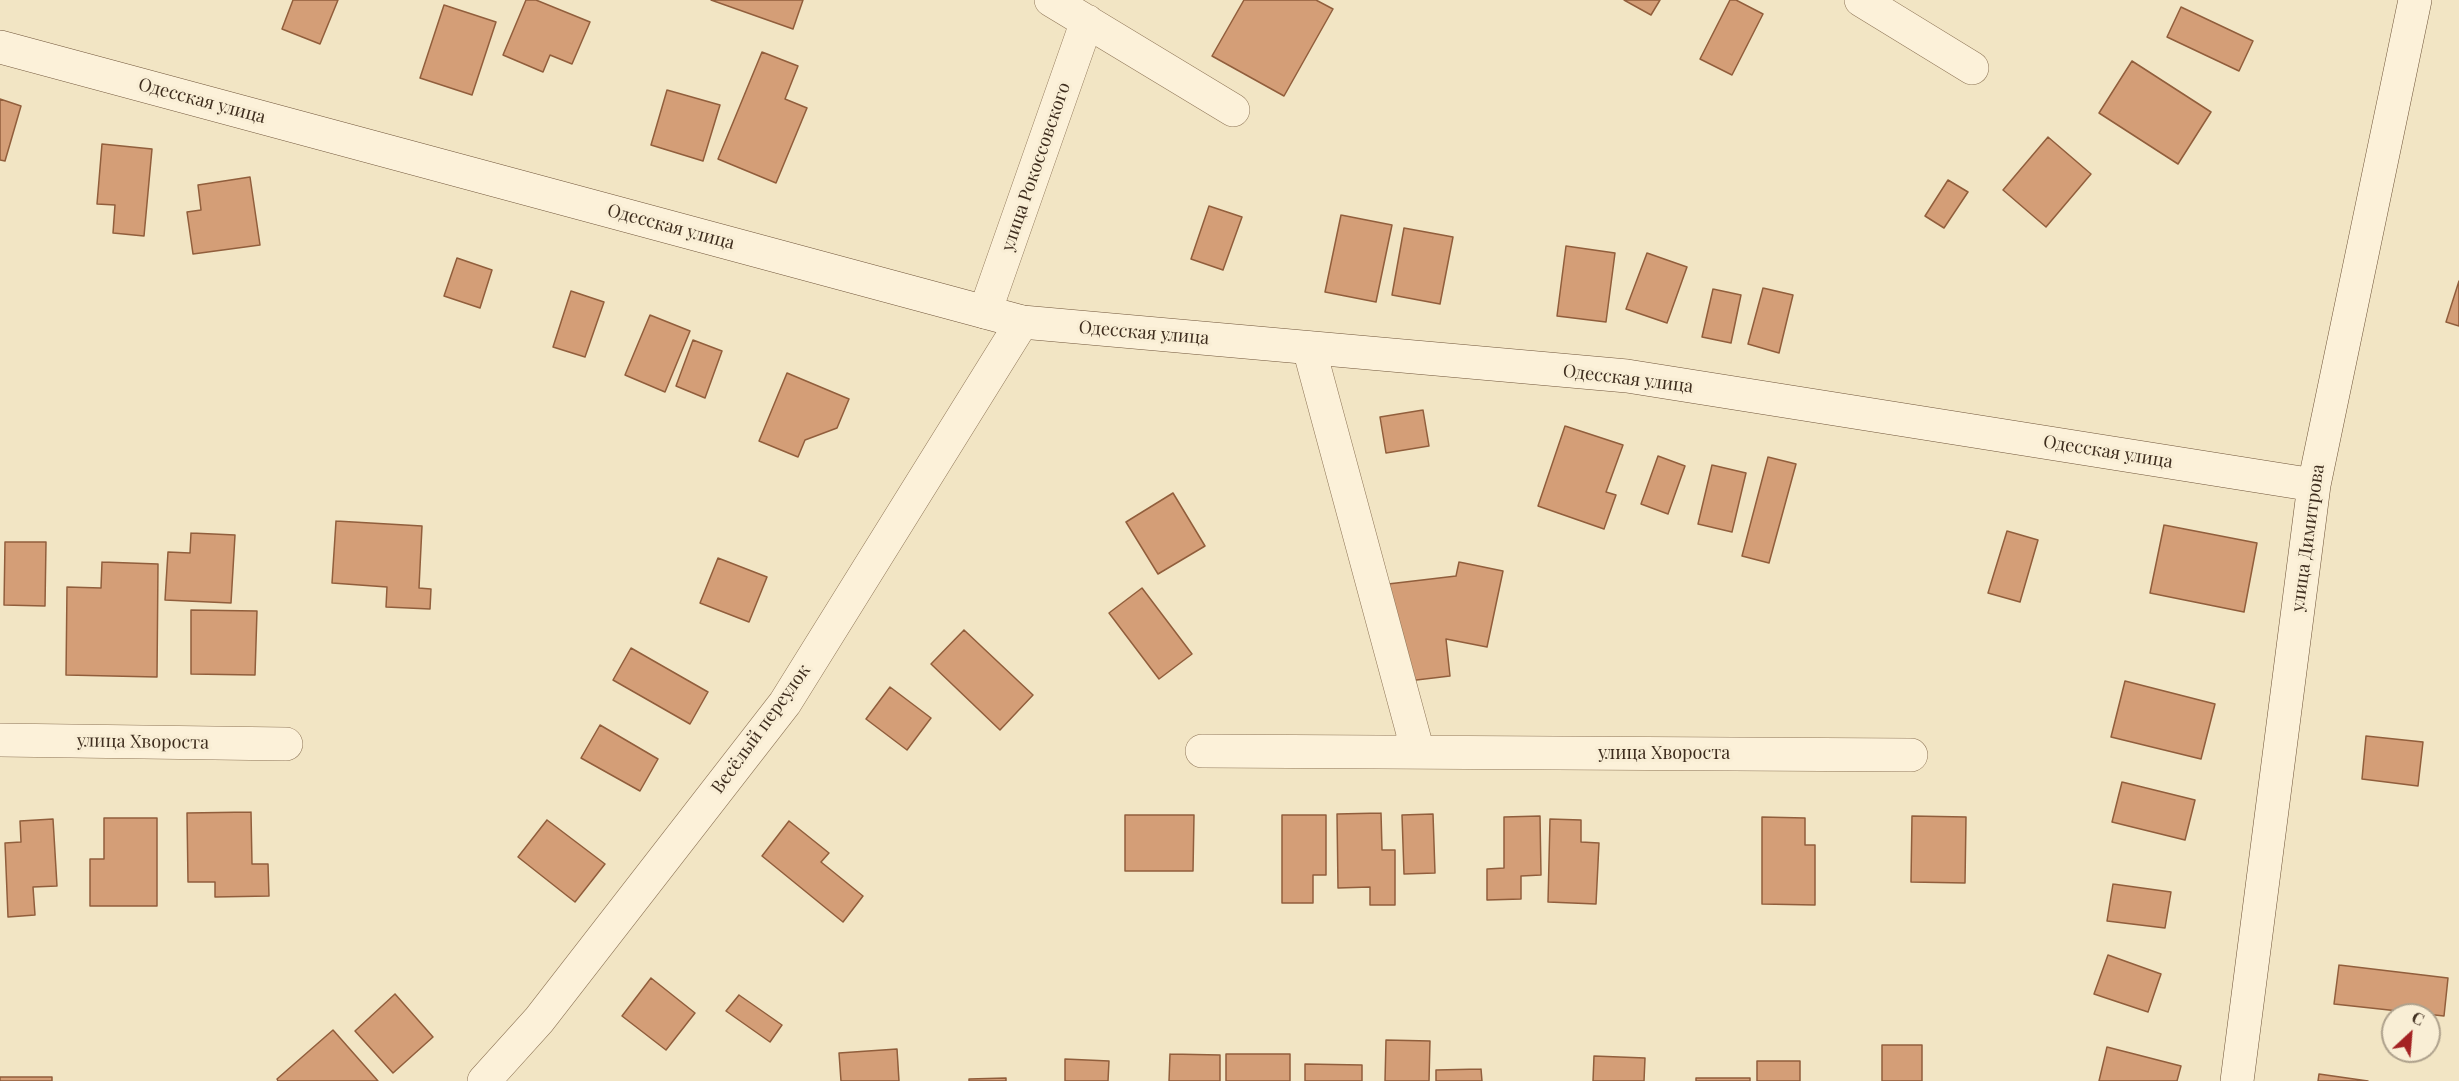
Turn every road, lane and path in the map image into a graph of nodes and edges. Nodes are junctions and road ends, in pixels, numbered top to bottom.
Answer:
1 (1051, 0) edge
2 (1861, 0) edge
3 (2415, 0) edge
4 (1087, 21) junction
5 (0, 47) edge
6 (1972, 68) dead end
7 (1233, 110) dead end
8 (985, 312) junction
9 (1022, 322) junction
10 (1309, 348) junction
11 (2314, 485) junction
12 (0, 741) edge
13 (286, 744) dead end
14 (1202, 751) dead end
15 (1418, 752) junction
16 (1911, 755) dead end
17 (484, 1081) edge
18 (2237, 1081) edge

1 - 4 main road
2 - 6 main road
3 - 11 main road, улица Димитрова
4 - 7 main road
4 - 8 main road, улица Рокоссовского
5 - 8 main road, Одесская улица
8 - 9 main road, Одесская улица
9 - 10 main road, Одесская улица
9 - 17 main road, Весёлый переулок
10 - 11 main road, Одесская улица
10 - 15 main road
11 - 18 main road, улица Димитрова
12 - 13 main road, улица Хвороста
14 - 15 main road, улица Хвороста
15 - 16 main road, улица Хвороста

